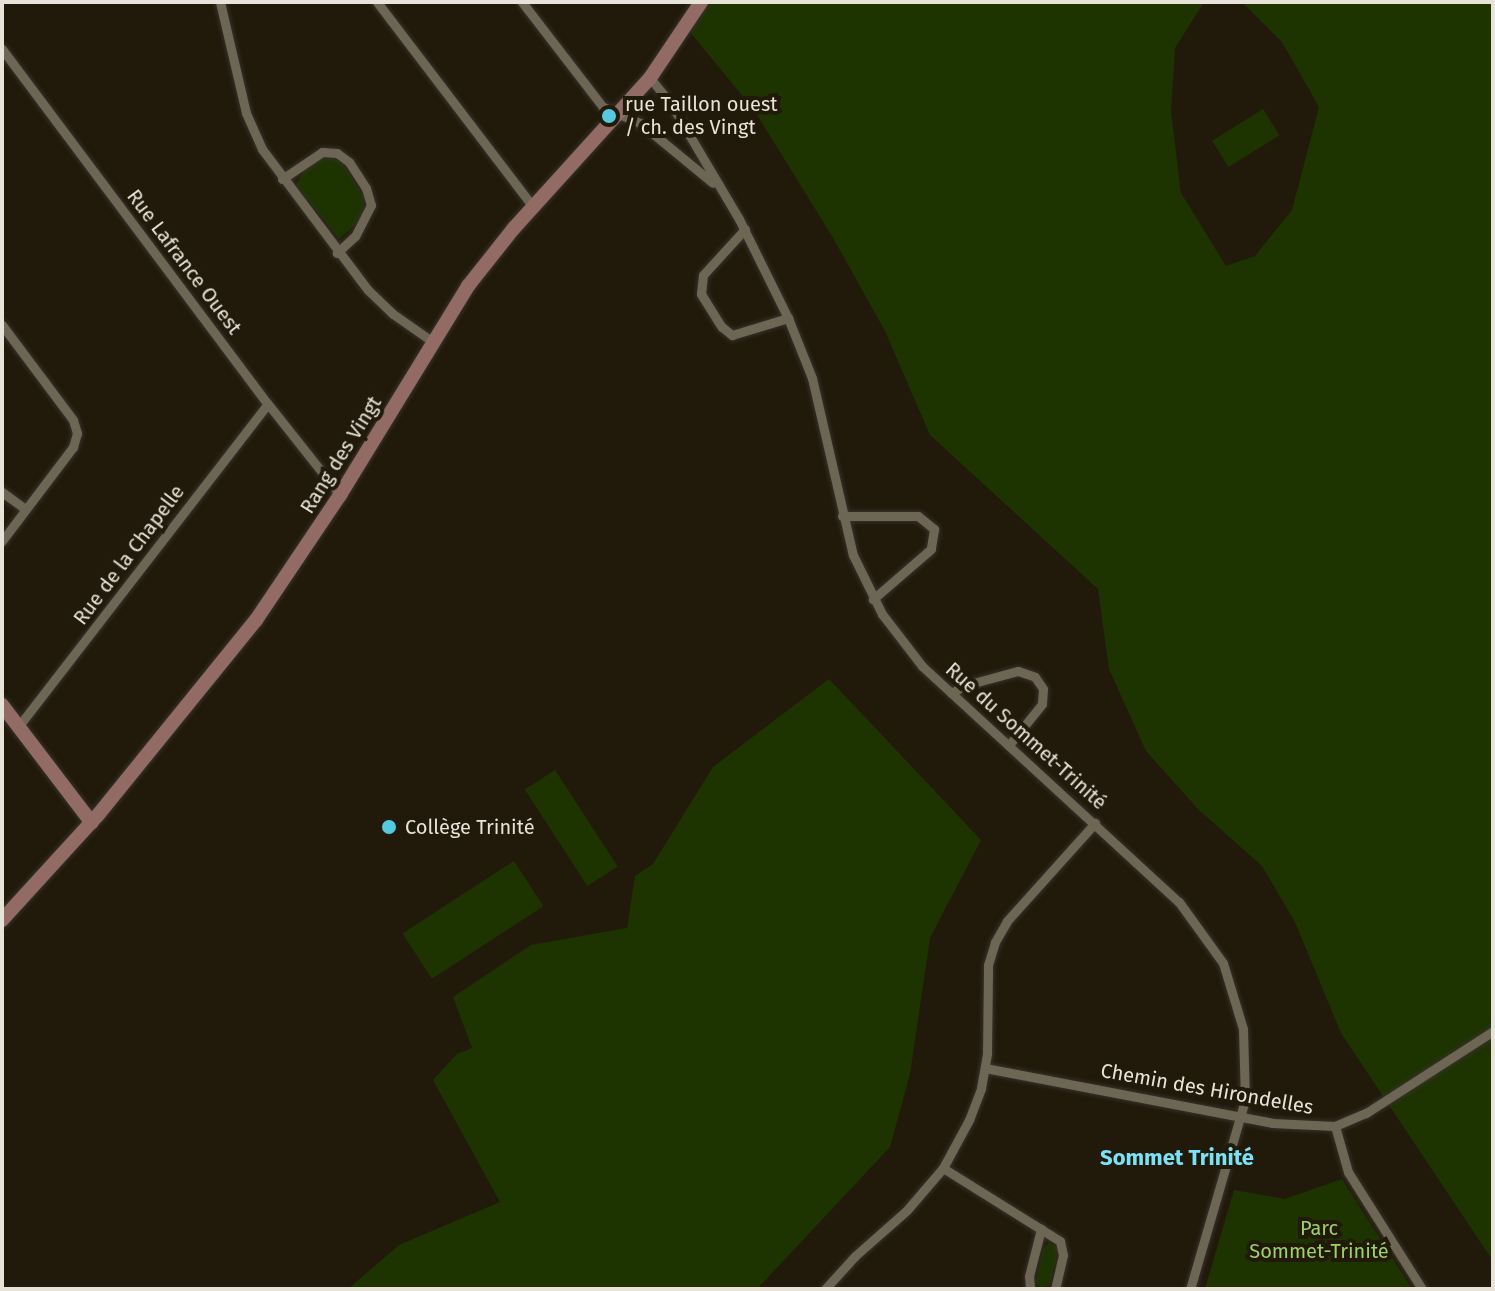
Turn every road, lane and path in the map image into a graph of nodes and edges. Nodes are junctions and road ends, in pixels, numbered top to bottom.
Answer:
1 (220, 2) edge
2 (377, 2) edge
3 (522, 2) edge
4 (701, 2) edge
5 (2, 49) edge
6 (650, 78) junction
7 (618, 115) junction
8 (282, 179) junction
9 (727, 197) junction
10 (533, 207) junction
11 (745, 229) junction
12 (337, 253) junction
13 (788, 318) junction
14 (2, 325) edge
15 (433, 342) junction
16 (268, 404) junction
17 (2, 492) edge
18 (340, 495) junction
19 (25, 509) junction
20 (842, 516) junction
21 (2, 541) edge
22 (873, 599) junction
23 (951, 693) junction
24 (2, 705) edge
25 (18, 727) junction
26 (1009, 745) junction
27 (92, 823) junction
28 (1095, 823) junction
29 (2, 920) edge
30 (1493, 1031) edge
31 (985, 1068) junction
32 (1240, 1116) junction
33 (1335, 1126) junction
34 (943, 1168) junction
35 (1041, 1229) junction
36 (825, 1289) edge
37 (1030, 1289) edge
38 (1055, 1289) edge
39 (1190, 1289) edge
40 (1422, 1289) edge

1 - 8 street
2 - 10 street
3 - 7 street, Rue du Sommet-Trinité
4 - 6 street, Rang des Vingt
5 - 16 street, Rue Lafrance Ouest
6 - 7 street, Rang des Vingt
6 - 9 street, Rue du Sommet-Trinité
7 - 9 street, Rue du Sommet-Trinité
7 - 10 street, Rang des Vingt
8 - 12 street
8 - 12 street
9 - 11 street, Rue du Sommet-Trinité
10 - 15 street, Rang des Vingt
11 - 13 street, Rue du Sommet-Trinité
11 - 13 street
12 - 15 street
13 - 20 street, Rue du Sommet-Trinité
14 - 19 street
15 - 18 street, Rang des Vingt
16 - 18 street, Rue Lafrance Ouest
16 - 25 street, Rue de la Chapelle
17 - 19 street
18 - 27 street, Rang des Vingt
19 - 21 street
20 - 22 street, Rue du Sommet-Trinité
20 - 22 street
22 - 23 street, Rue du Sommet-Trinité
23 - 26 street, Rue du Sommet-Trinité
23 - 26 street
24 - 25 street
25 - 27 street
26 - 28 street, Rue du Sommet-Trinité
27 - 29 street, Rang des Vingt
28 - 31 street
28 - 32 street, Rue du Sommet-Trinité
30 - 33 street, Chemin des Hirondelles
31 - 32 street, Chemin des Hirondelles
31 - 34 street
32 - 33 street, Chemin des Hirondelles
32 - 39 street, Rue du Sommet-Trinité
33 - 40 street
34 - 35 street
34 - 36 street
35 - 37 street
35 - 38 street

